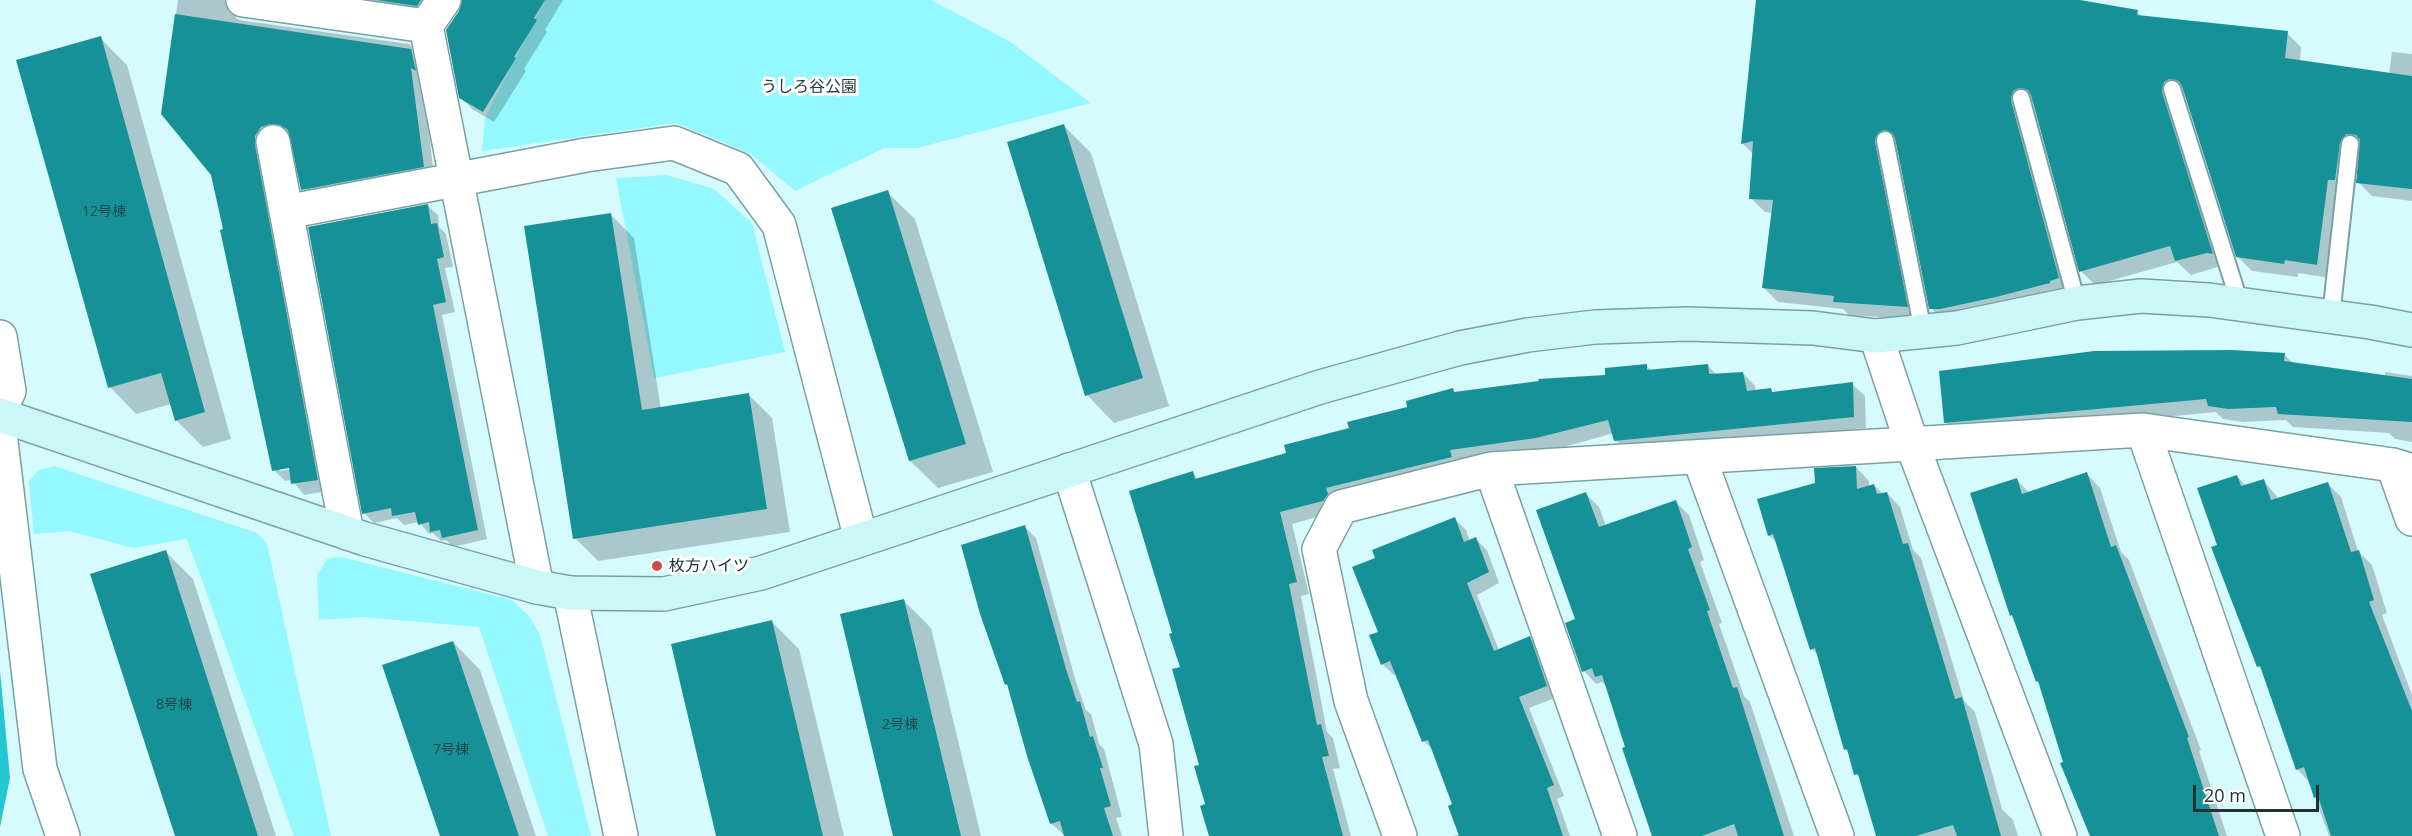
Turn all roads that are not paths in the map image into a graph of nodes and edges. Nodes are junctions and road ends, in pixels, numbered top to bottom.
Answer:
1 (243, 0) edge
2 (248, 0) edge
3 (435, 13) edge
4 (2172, 89) dead end
5 (2021, 98) dead end
6 (1885, 140) dead end
7 (273, 142) dead end
8 (2350, 144) dead end
9 (457, 180) junction
10 (286, 212) junction
11 (2077, 303) junction
12 (2240, 304) junction
13 (2331, 316) junction
14 (2412, 330) edge
15 (1923, 331) junction
16 (1876, 336) junction
17 (0, 337) edge
18 (0, 410) edge
19 (0, 415) edge
20 (2144, 430) junction
21 (0, 433) edge
22 (1912, 444) junction
23 (1699, 457) junction
24 (2403, 468) edge
25 (1491, 469) junction
26 (1069, 470) junction
27 (2412, 519) edge
28 (347, 533) junction
29 (861, 540) junction
30 (537, 587) junction
31 (570, 593) junction
32 (63, 836) edge
33 (621, 836) edge
34 (1166, 836) edge
35 (1400, 836) edge
36 (1620, 836) edge
37 (1837, 836) edge
38 (2060, 836) edge
39 (2283, 836) edge

1 - 2 street
2 - 3 street
3 - 9 street
4 - 12 lane
5 - 11 lane
6 - 15 lane
7 - 10 street
8 - 13 lane
9 - 10 street
9 - 29 street
9 - 30 street
10 - 28 street
11 - 12 street
11 - 15 street
12 - 13 street
13 - 14 street
15 - 16 street
16 - 22 street
16 - 26 street
17 - 18 street
19 - 28 street
20 - 22 street
20 - 24 street
20 - 39 street
21 - 32 street
22 - 23 street
22 - 38 street
23 - 25 street
23 - 37 street
24 - 27 street
25 - 35 street
25 - 36 street
26 - 29 street
26 - 34 street
28 - 30 street
29 - 31 street
30 - 31 street
31 - 33 street

